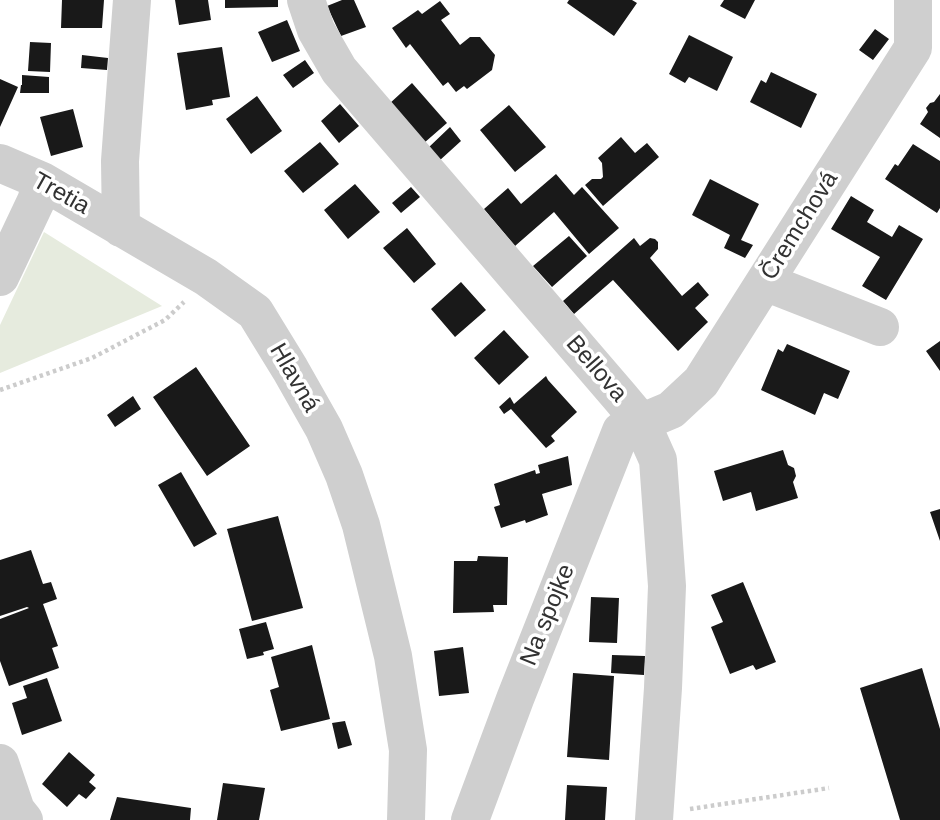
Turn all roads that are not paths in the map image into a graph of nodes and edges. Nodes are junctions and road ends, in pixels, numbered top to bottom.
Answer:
1 (132, 0) edge
2 (306, 0) edge
3 (913, 0) edge
4 (0, 163) edge
5 (42, 181) junction
6 (121, 228) junction
7 (0, 277) edge
8 (765, 282) junction
9 (880, 327) dead end
10 (641, 422) junction
11 (0, 763) edge
12 (655, 817) edge
13 (24, 820) edge
14 (406, 820) edge
15 (470, 820) edge

1 - 6 street
2 - 10 street, Bellova
3 - 8 street, Čremchová
4 - 5 street, Tretia
5 - 6 street, Tretia
5 - 7 street
6 - 14 street, Hlavná
8 - 9 street
8 - 10 street, Čremchová
10 - 12 street, Bellova
10 - 15 street, Na spojke
11 - 13 street

